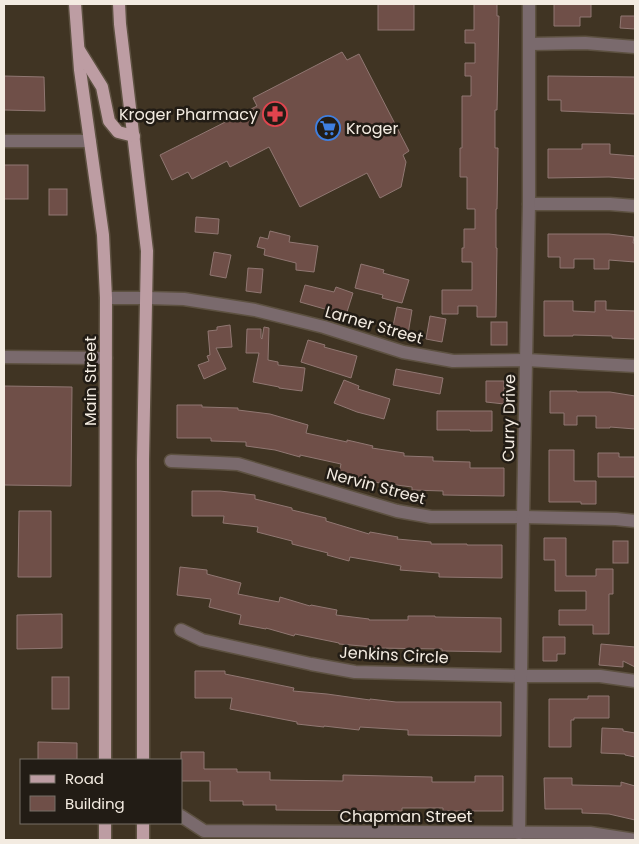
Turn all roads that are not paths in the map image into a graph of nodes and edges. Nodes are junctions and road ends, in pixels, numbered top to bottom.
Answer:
1 (75, 4) edge
2 (119, 4) edge
3 (529, 4) edge
4 (530, 44) junction
5 (635, 47) edge
6 (78, 48) junction
7 (134, 136) junction
8 (90, 140) junction
9 (4, 141) edge
10 (529, 204) junction
11 (635, 206) edge
12 (106, 298) junction
13 (147, 298) junction
14 (4, 356) edge
15 (106, 358) junction
16 (526, 360) junction
17 (635, 366) edge
18 (171, 461) dead end
19 (522, 517) junction
20 (635, 521) edge
21 (181, 630) dead end
22 (521, 676) junction
23 (635, 681) edge
24 (105, 759) edge
25 (143, 759) edge
26 (182, 817) edge
27 (105, 824) edge
28 (143, 824) edge
29 (519, 833) junction
30 (105, 840) edge
31 (143, 840) edge
32 (635, 840) edge

1 - 6 main road, Main Street
2 - 7 main road
3 - 4 street, Curry Drive
4 - 5 street
4 - 10 street, Curry Drive
6 - 7 main road
6 - 8 main road, Main Street
7 - 13 main road
8 - 9 street
8 - 12 main road, Main Street
10 - 11 street
10 - 16 street, Curry Drive
12 - 13 street, Larner Street
12 - 15 main road, Main Street
13 - 16 street, Larner Street
13 - 25 main road
14 - 15 street
15 - 24 main road, Main Street
16 - 17 street, Larner Street
16 - 19 street, Curry Drive
18 - 19 street, Nervin Street
19 - 20 street, Nervin Street
19 - 22 street, Curry Drive
21 - 22 street, Jenkins Circle
22 - 23 street, Jenkins Circle
22 - 29 street, Curry Drive
26 - 29 street, Chapman Street
27 - 30 main road
28 - 31 main road
29 - 32 street, Chapman Street

